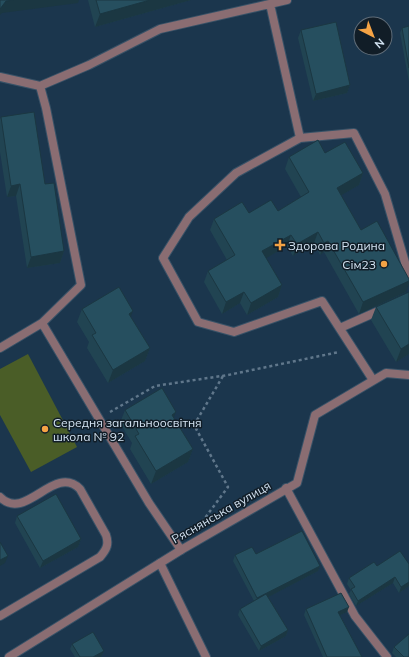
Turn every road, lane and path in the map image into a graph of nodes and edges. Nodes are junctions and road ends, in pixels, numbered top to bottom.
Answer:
1 (287, 0) edge
2 (270, 4) junction
3 (0, 77) edge
4 (40, 86) junction
5 (300, 138) junction
6 (409, 276) edge
7 (388, 306) edge
8 (42, 323) junction
9 (340, 328) junction
10 (0, 348) edge
11 (353, 349) junction
12 (223, 375) junction
13 (409, 375) edge
14 (373, 380) junction
15 (99, 419) junction
16 (286, 488) junction
17 (0, 497) edge
18 (200, 525) dead end
19 (180, 550) junction
20 (160, 563) junction
21 (0, 616) edge
22 (9, 657) edge
23 (206, 657) edge
24 (387, 657) edge

1 - 2 street
2 - 4 street
2 - 5 street
3 - 4 street
4 - 8 street
5 - 6 street
5 - 9 street
7 - 9 street
8 - 10 street
8 - 15 street
9 - 11 street
11 - 12 path
11 - 14 street
12 - 15 path
12 - 18 path
13 - 14 street, Ряснянська вулиця
14 - 16 street, Ряснянська вулиця
15 - 19 street
16 - 19 street, Ряснянська вулиця
16 - 24 street
17 - 21 street
19 - 20 street, Ряснянська вулиця
20 - 22 street, Ряснянська вулиця
20 - 23 street

